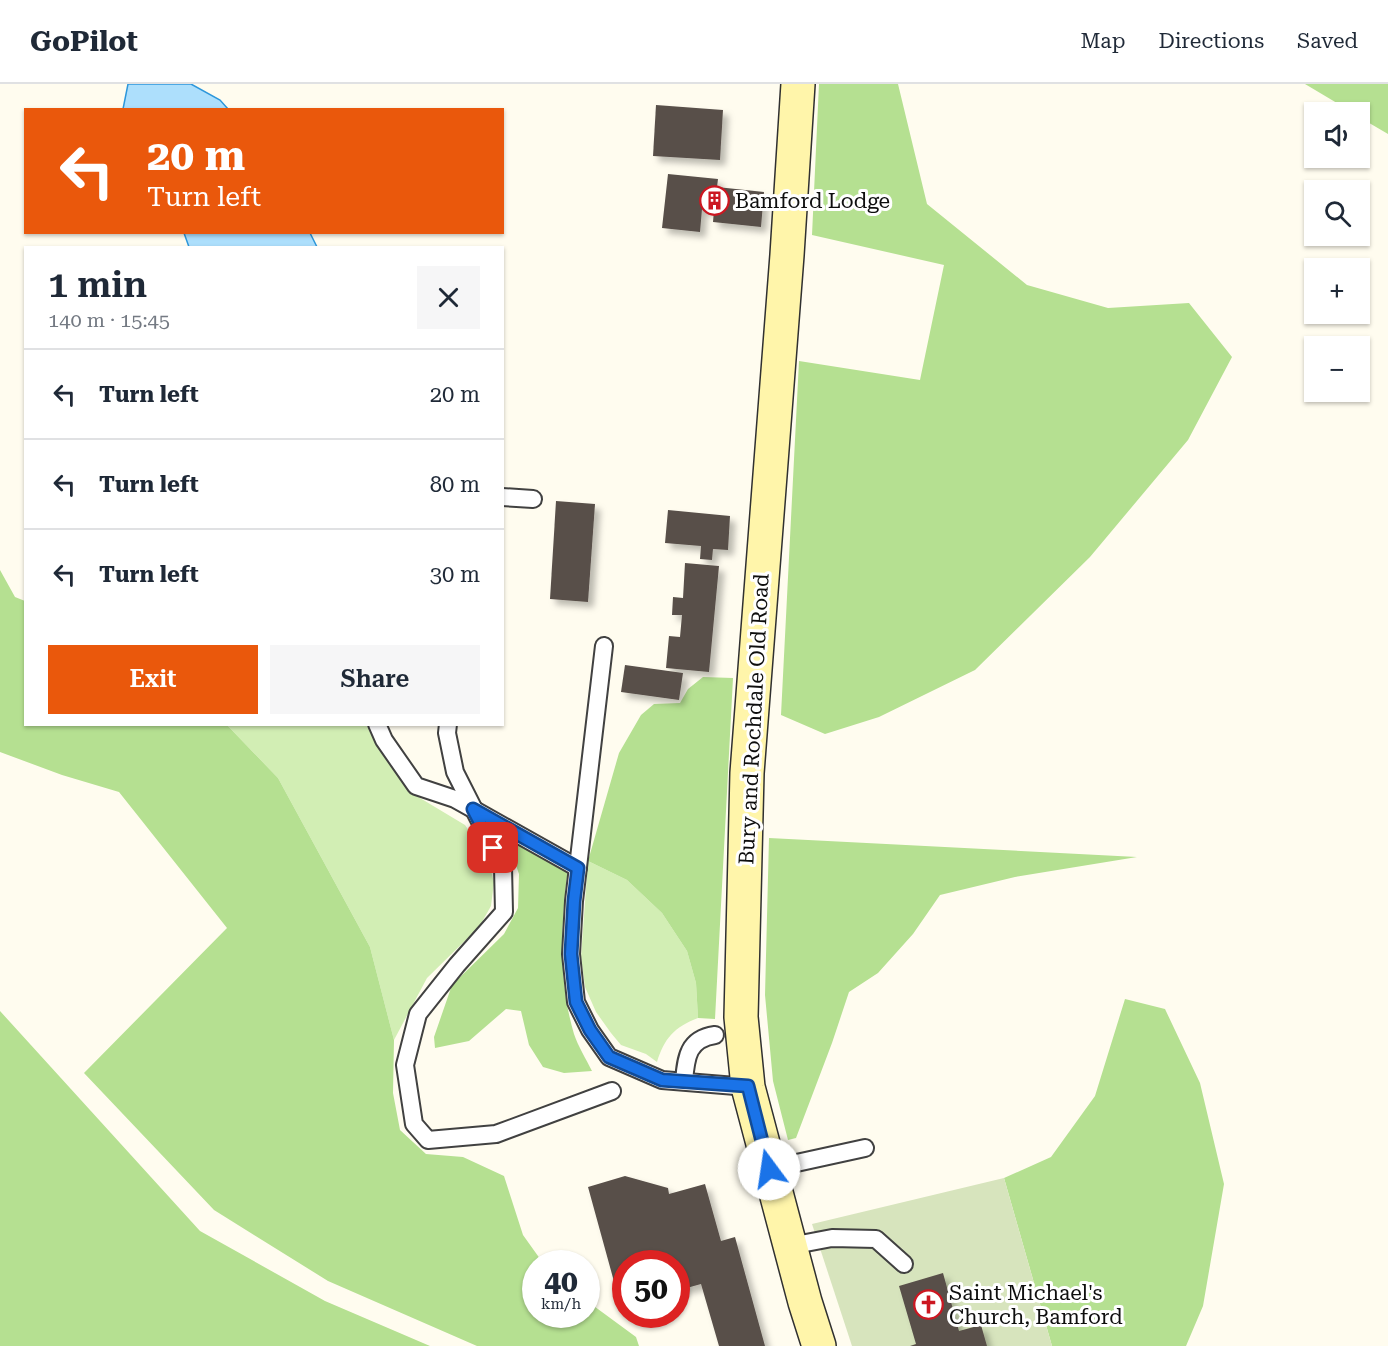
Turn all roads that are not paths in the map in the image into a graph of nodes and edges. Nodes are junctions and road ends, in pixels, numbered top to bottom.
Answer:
1 (798, 84) edge
2 (504, 498) edge
3 (533, 499) dead end
4 (604, 646) dead end
5 (378, 726) edge
6 (448, 726) edge
7 (473, 809) junction
8 (578, 868) junction
9 (715, 1035) dead end
10 (684, 1081) junction
11 (748, 1086) junction
12 (612, 1091) dead end
13 (865, 1148) dead end
14 (769, 1169) junction
15 (790, 1246) junction
16 (904, 1264) dead end
17 (819, 1346) edge

1 - 11 main road, Bury and Rochdale Old Road
2 - 3 lane
4 - 8 lane
5 - 7 lane
6 - 7 lane
7 - 8 lane
7 - 12 lane
8 - 10 lane
9 - 10 lane
10 - 11 lane
11 - 14 main road, Bury and Rochdale Old Road
13 - 14 lane
14 - 15 main road, Bury and Rochdale Old Road
15 - 16 lane
15 - 17 main road, Bury and Rochdale Old Road

